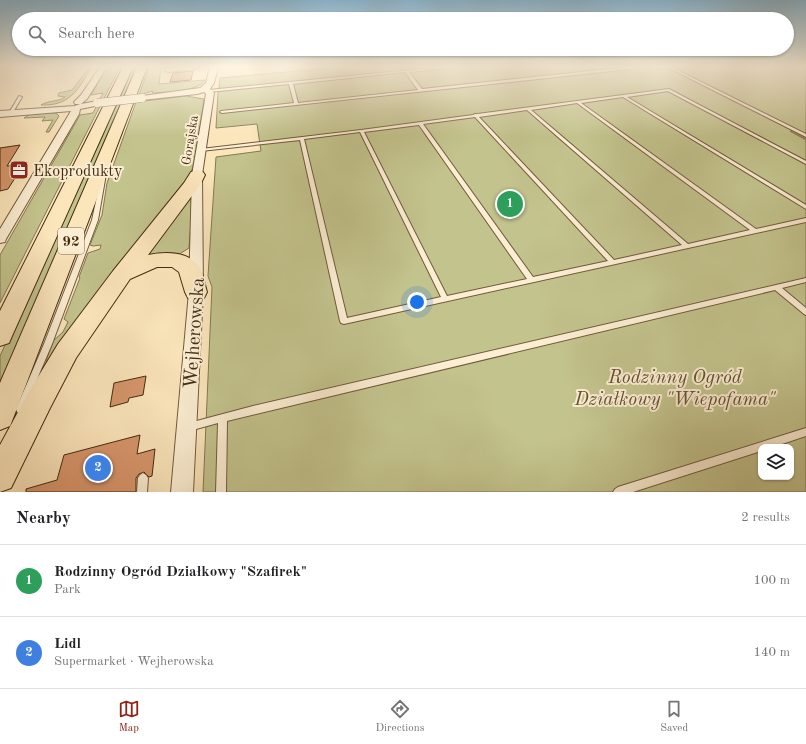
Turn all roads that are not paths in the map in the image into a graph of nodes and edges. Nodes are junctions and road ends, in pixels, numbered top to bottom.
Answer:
1 (88, 90) edge
2 (117, 90) edge
3 (132, 90) edge
4 (207, 90) joint
5 (293, 90) edge
6 (430, 90) edge
7 (715, 90) edge
8 (421, 91) joint
9 (623, 96) junction
10 (20, 97) dead end
11 (577, 102) junction
12 (296, 104) junction
13 (75, 105) junction
14 (528, 109) junction
15 (222, 112) dead end
16 (11, 113) junction
17 (0, 114) edge
18 (474, 115) junction
19 (420, 123) junction
20 (361, 131) junction
21 (806, 136) edge
22 (302, 138) junction
23 (201, 150) junction
24 (806, 163) edge
25 (197, 174) junction
26 (806, 207) edge
27 (806, 220) edge
28 (755, 231) junction
29 (0, 239) edge
30 (687, 246) junction
31 (613, 262) junction
32 (121, 276) junction
33 (531, 280) junction
34 (806, 280) edge
35 (776, 287) junction
36 (196, 292) junction
37 (444, 299) junction
38 (806, 312) edge
39 (0, 336) edge
40 (9, 416) edge
41 (222, 418) junction
42 (186, 428) junction
43 (806, 432) edge
44 (0, 478) edge
45 (143, 478) dead end
46 (142, 492) edge
47 (182, 492) edge
48 (221, 492) edge
49 (618, 492) edge

1 - 13 street
2 - 39 main road, 92
3 - 40 main road, 92
4 - 13 street, bridge
4 - 23 street, Gorajska
5 - 12 lane
6 - 8 lane
7 - 21 lane
8 - 12 lane
9 - 11 lane
9 - 24 lane
9 - 26 lane
10 - 16 lane
11 - 14 lane
11 - 28 lane
12 - 15 lane
13 - 16 street
13 - 29 street
14 - 18 lane
14 - 30 lane
16 - 17 street
18 - 19 lane
18 - 31 lane
19 - 20 lane
19 - 33 lane
20 - 22 lane
20 - 37 lane
22 - 23 lane
22 - 37 lane
23 - 25 street, Gorajska
25 - 32 main road
25 - 36 street, Wejherowska
27 - 28 lane
28 - 30 lane
30 - 31 lane
31 - 33 lane
32 - 36 main road
32 - 44 main road
33 - 37 lane
34 - 35 lane
35 - 38 lane
35 - 41 lane
36 - 42 street, Wejherowska
41 - 42 lane
41 - 48 lane
42 - 47 street, Wejherowska
43 - 49 lane
45 - 46 lane

